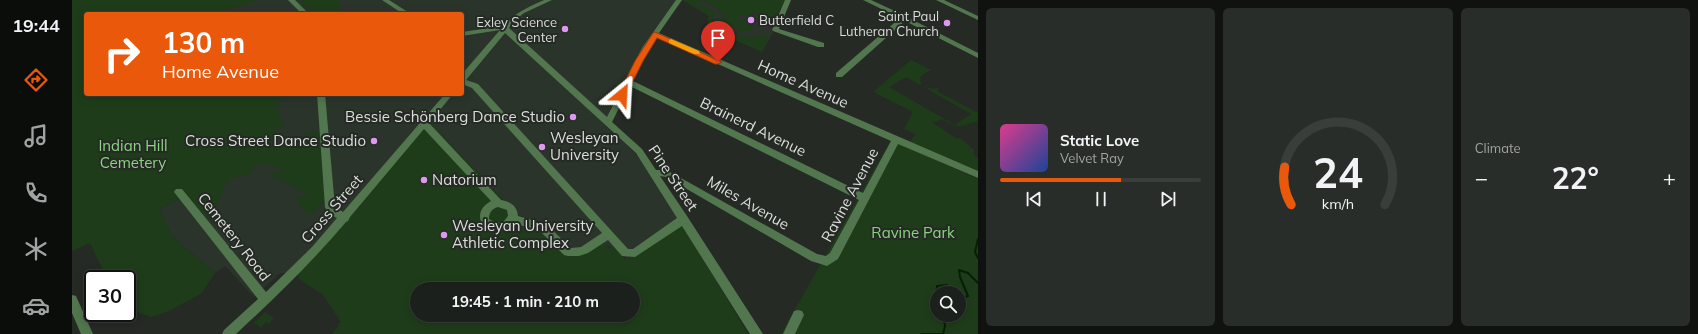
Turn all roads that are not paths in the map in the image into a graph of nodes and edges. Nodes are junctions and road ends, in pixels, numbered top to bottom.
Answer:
1 (291, 0) edge
2 (386, 0) edge
3 (550, 0) edge
4 (679, 0) edge
5 (788, 0) edge
6 (866, 0) edge
7 (939, 0) edge
8 (304, 12) edge
9 (405, 12) edge
10 (905, 18) junction
11 (978, 18) edge
12 (504, 28) junction
13 (464, 34) edge
14 (655, 34) junction
15 (821, 46) dead end
16 (978, 56) edge
17 (839, 75) dead end
18 (464, 78) edge
19 (464, 81) edge
20 (629, 82) junction
21 (321, 96) edge
22 (447, 96) edge
23 (608, 122) junction
24 (424, 123) junction
25 (896, 140) junction
26 (654, 173) junction
27 (978, 176) edge
28 (179, 192) dead end
29 (866, 198) junction
30 (498, 203) junction
31 (345, 218) junction
32 (513, 219) junction
33 (684, 219) junction
34 (609, 234) junction
35 (827, 261) joint
36 (72, 300) edge
37 (265, 300) junction
38 (798, 315) dead end
39 (87, 334) edge
40 (228, 334) edge
41 (757, 334) edge
42 (790, 334) edge

1 - 8 street
2 - 9 street
3 - 12 street
4 - 14 street
5 - 15 street
6 - 10 street
7 - 11 street
10 - 16 street
10 - 17 street
12 - 13 street
12 - 18 street
12 - 23 street, Pine Street
14 - 20 street
14 - 25 street, Home Avenue
19 - 34 street
20 - 23 street
20 - 29 street, Brainerd Avenue
21 - 31 street
22 - 24 street, Cross Street
23 - 26 street, Pine Street
24 - 30 street
24 - 31 street, Cross Street
25 - 27 street, Home Avenue
25 - 29 street, Ravine Avenue
26 - 33 street, Pine Street
26 - 35 street, Miles Avenue
28 - 37 street, Cemetery Road
29 - 35 street, Ravine Avenue
30 - 32 street
30 - 32 street
31 - 37 street, Cross Street
32 - 34 street
33 - 34 street
33 - 41 street, Pine Street
36 - 39 street
37 - 40 street, Cross Street
38 - 42 street

